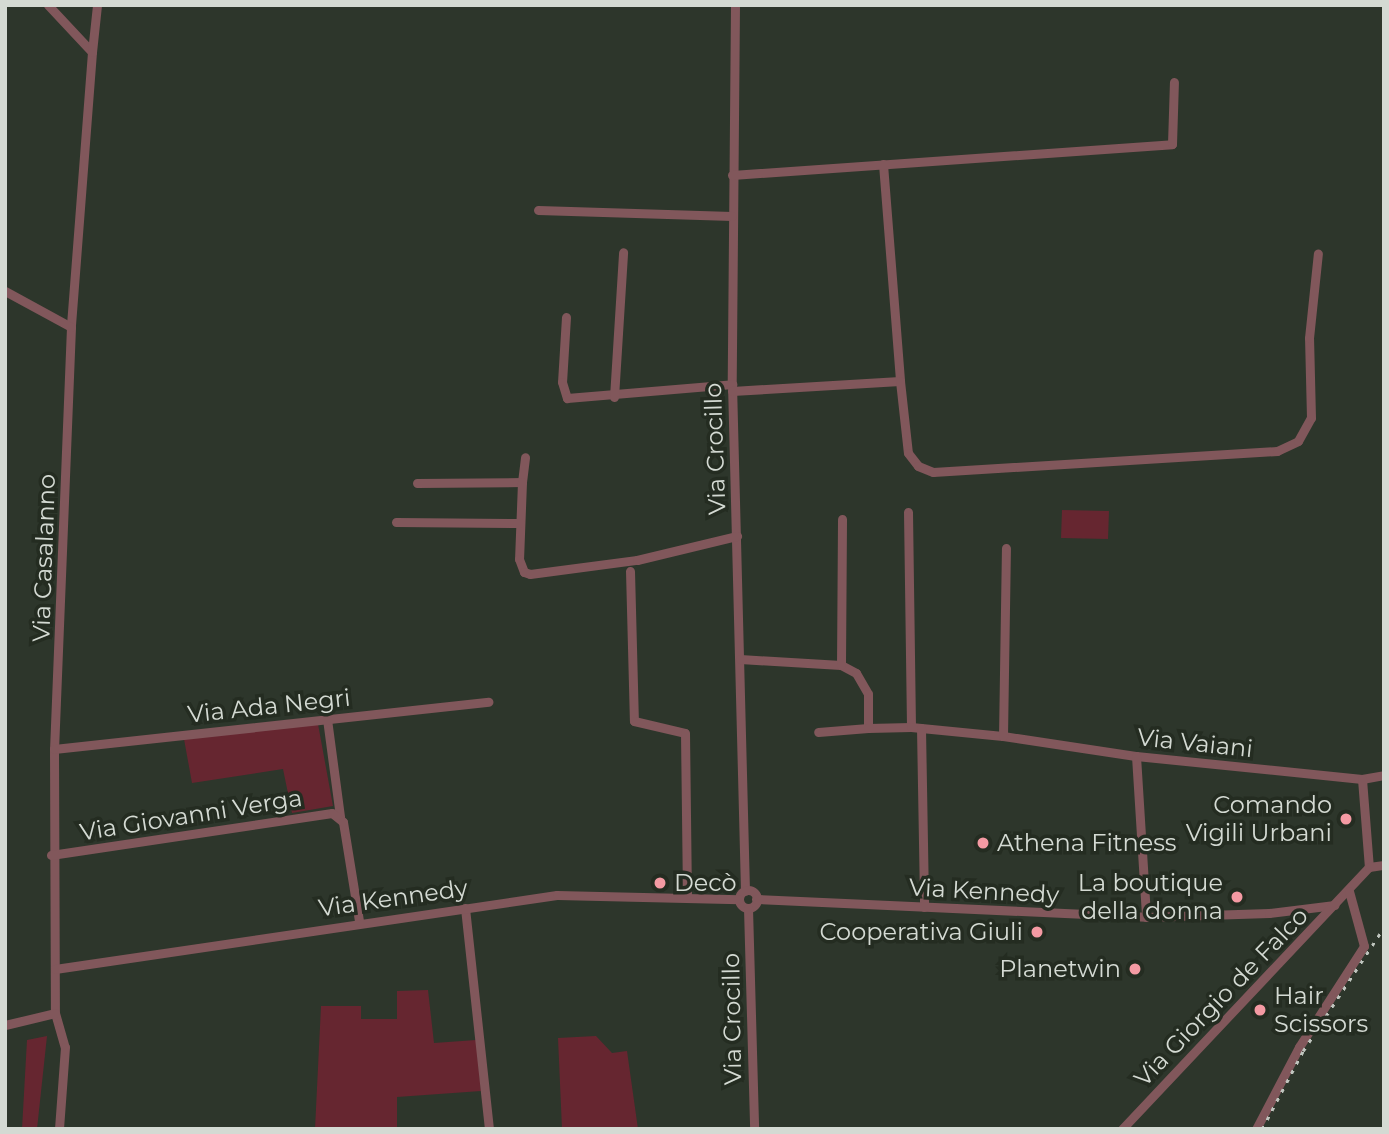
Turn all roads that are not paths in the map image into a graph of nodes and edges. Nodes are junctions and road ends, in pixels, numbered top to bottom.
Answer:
1 (48, 5) edge
2 (97, 5) edge
3 (735, 5) edge
4 (92, 52) junction
5 (1174, 82) dead end
6 (883, 164) junction
7 (732, 175) junction
8 (538, 210) dead end
9 (732, 216) junction
10 (623, 252) dead end
11 (1318, 253) dead end
12 (5, 291) edge
13 (566, 317) dead end
14 (71, 327) junction
15 (900, 381) junction
16 (732, 387) junction
17 (614, 397) junction
18 (524, 457) dead end
19 (417, 482) dead end
20 (522, 482) junction
21 (908, 512) dead end
22 (842, 519) dead end
23 (396, 522) dead end
24 (520, 523) junction
25 (737, 536) junction
26 (1006, 548) dead end
27 (630, 571) dead end
28 (740, 659) junction
29 (841, 665) junction
30 (488, 702) dead end
31 (327, 719) junction
32 (911, 727) junction
33 (867, 728) junction
34 (921, 728) junction
35 (818, 732) dead end
36 (1003, 736) junction
37 (54, 749) junction
38 (1136, 756) junction
39 (1384, 775) edge
40 (1362, 779) junction
41 (338, 816) junction
42 (51, 855) junction
43 (1384, 864) edge
44 (1369, 867) junction
45 (1349, 891) junction
46 (742, 895) junction
47 (687, 897) junction
48 (757, 899) junction
49 (1335, 905) junction
50 (924, 907) junction
51 (465, 908) junction
52 (748, 908) junction
53 (1146, 916) junction
54 (359, 921) junction
55 (55, 969) junction
56 (55, 1013) junction
57 (5, 1025) edge
58 (59, 1129) edge
59 (489, 1129) edge
60 (754, 1129) edge
61 (1122, 1129) edge
62 (1256, 1129) edge

1 - 4 street
2 - 4 street, Via Casalanno
3 - 7 street, Via Crocillo
4 - 14 street, Via Casalanno
5 - 6 street
6 - 7 street
6 - 15 street
7 - 9 street, Via Crocillo
8 - 9 street
9 - 16 street, Via Crocillo
10 - 17 street
11 - 15 street
12 - 14 street
13 - 17 street
14 - 37 street, Via Casalanno
15 - 16 street
16 - 17 street
16 - 25 street, Via Crocillo
18 - 20 street
19 - 20 street
20 - 24 street
21 - 32 street
22 - 29 street
23 - 24 street
24 - 25 street
25 - 28 street, Via Crocillo
26 - 36 street
27 - 47 street
28 - 29 street
28 - 46 street, Via Crocillo
29 - 33 street
30 - 31 street, Via Ada Negri
31 - 37 street, Via Ada Negri
31 - 41 street
32 - 33 street, Via Vaiani
32 - 34 street, Via Vaiani
33 - 35 street, Via Vaiani
34 - 36 street, Via Vaiani
34 - 50 street
36 - 38 street, Via Vaiani
37 - 42 street, Via Casalanno
38 - 40 street, Via Vaiani
38 - 53 street
39 - 40 street, Via Vaiani
40 - 44 street
41 - 42 street, Via Giovanni Verga
41 - 54 street
42 - 55 street, Via Casalanno
43 - 44 street
44 - 45 street, Via Giorgio de Falco
45 - 49 street, Via Giorgio de Falco
45 - 62 street
46 - 47 street, Via Kennedy
46 - 48 street
46 - 52 street
47 - 51 street, Via Kennedy
48 - 50 street, Via Kennedy
48 - 52 street
49 - 53 street, Via Kennedy
49 - 61 street, Via Giorgio de Falco
50 - 53 street, Via Kennedy
51 - 54 street, Via Kennedy
51 - 59 street
52 - 60 street, Via Crocillo
54 - 55 street, Via Kennedy
55 - 56 street, Via Casalanno
56 - 57 street
56 - 58 street, Via Casalanno

